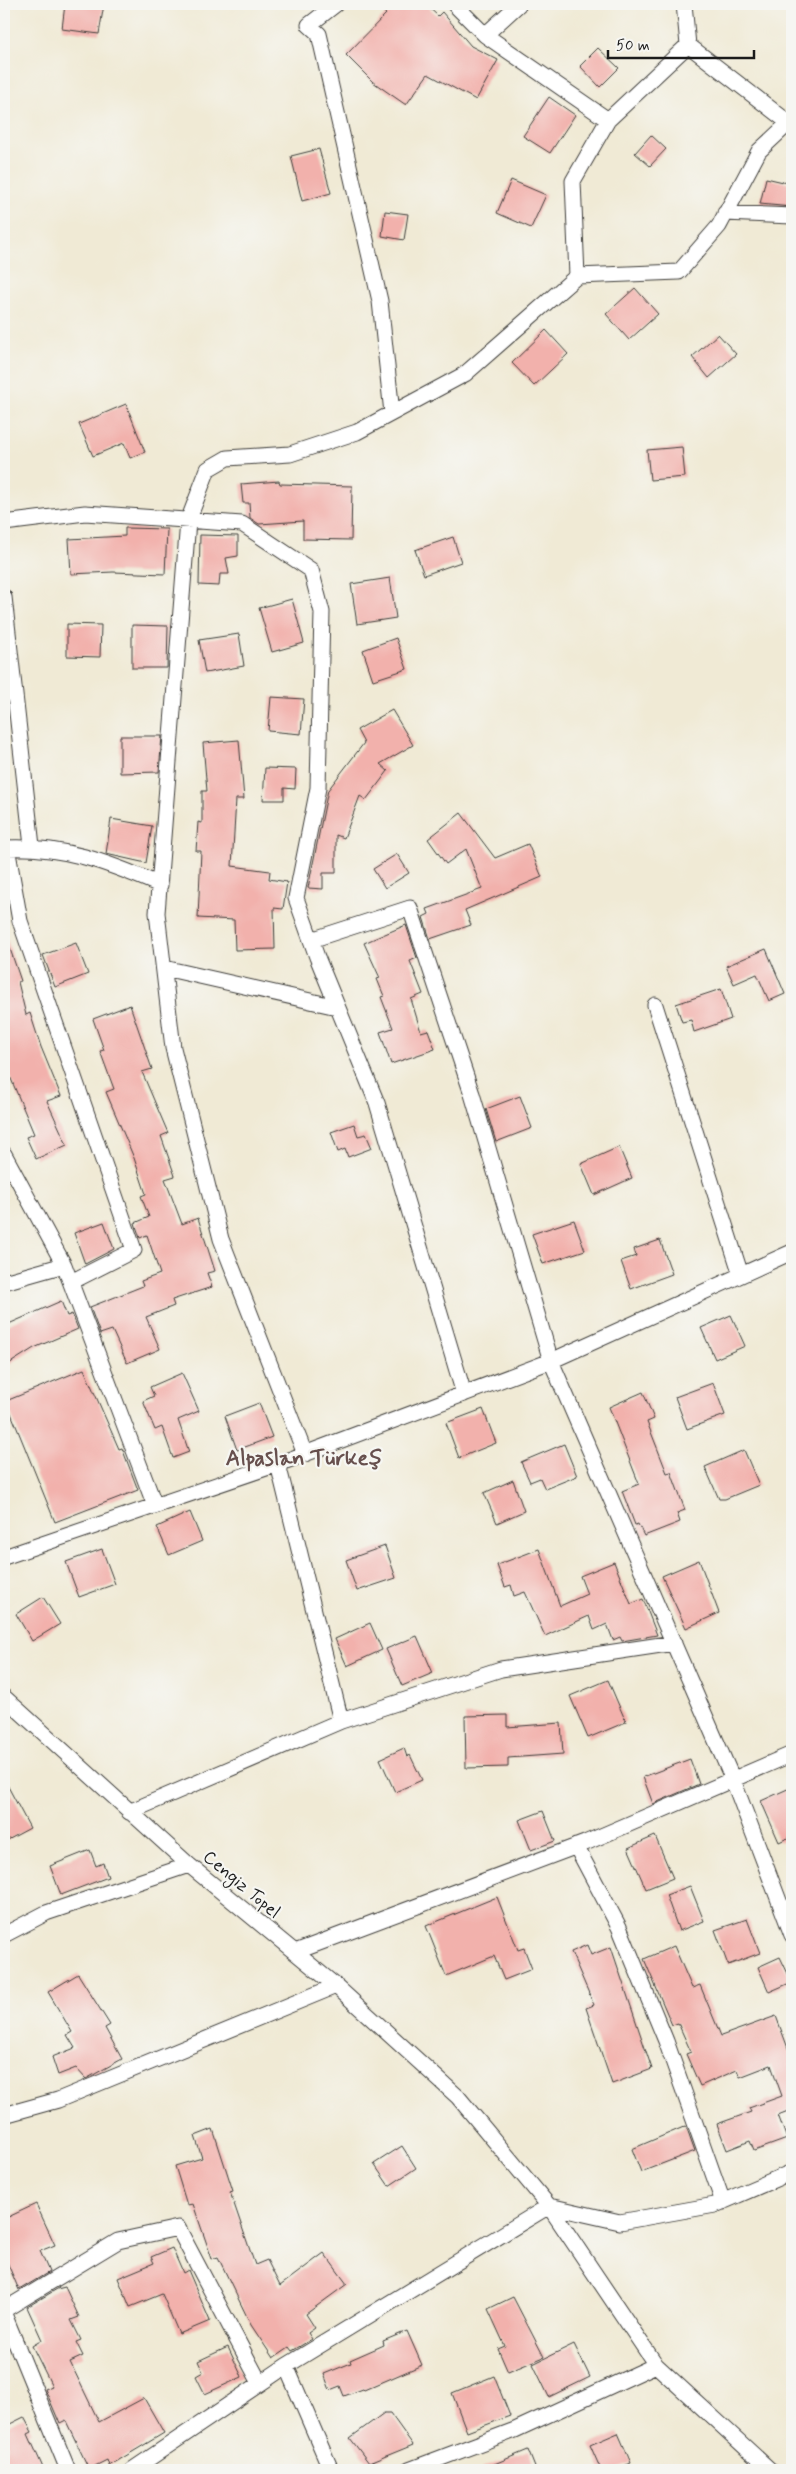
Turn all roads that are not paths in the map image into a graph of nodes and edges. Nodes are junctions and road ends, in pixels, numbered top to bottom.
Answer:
1 (336, 4) edge
2 (454, 4) edge
3 (519, 4) edge
4 (684, 4) edge
5 (485, 35) junction
6 (688, 45) junction
7 (608, 120) junction
8 (790, 121) edge
9 (725, 213) junction
10 (792, 216) edge
11 (577, 276) junction
12 (392, 413) junction
13 (188, 521) junction
14 (4, 523) edge
15 (4, 596) edge
16 (32, 846) junction
17 (5, 847) edge
18 (160, 884) junction
19 (311, 940) junction
20 (164, 968) junction
21 (655, 1005) dead end
22 (338, 1007) junction
23 (4, 1154) edge
24 (792, 1252) edge
25 (64, 1264) junction
26 (741, 1276) junction
27 (4, 1282) edge
28 (71, 1282) junction
29 (551, 1361) junction
30 (464, 1394) junction
31 (305, 1454) junction
32 (278, 1464) junction
33 (155, 1506) junction
34 (4, 1557) edge
35 (674, 1643) junction
36 (7, 1707) edge
37 (341, 1721) junction
38 (792, 1754) edge
39 (733, 1780) junction
40 (129, 1812) junction
41 (576, 1846) junction
42 (189, 1865) junction
43 (4, 1935) edge
44 (792, 1935) edge
45 (295, 1952) junction
46 (336, 1986) junction
47 (4, 2115) edge
48 (792, 2172) edge
49 (723, 2202) junction
50 (549, 2206) junction
51 (4, 2310) edge
52 (4, 2314) edge
53 (656, 2365) junction
54 (286, 2366) junction
55 (260, 2383) junction
56 (68, 2470) edge
57 (132, 2470) edge
58 (331, 2470) edge
59 (409, 2470) edge
60 (770, 2470) edge

1 - 12 street
2 - 5 street
3 - 5 street
4 - 6 street
5 - 7 street
6 - 7 street
6 - 8 street
7 - 11 street
8 - 9 street
9 - 10 street
9 - 11 street
11 - 12 street
12 - 13 street
13 - 14 street
13 - 18 street
13 - 19 street
15 - 16 street
16 - 17 street
16 - 18 street
17 - 28 street
18 - 20 street
19 - 22 street
19 - 29 street
20 - 22 street
20 - 31 street
21 - 26 street
22 - 30 street
23 - 25 street
24 - 26 street
25 - 27 street
25 - 28 street
26 - 29 street
28 - 33 street
29 - 30 street
29 - 35 street
30 - 31 street
31 - 32 street
32 - 33 street
32 - 37 street
33 - 34 street
35 - 37 street
35 - 39 street
36 - 40 street, Cengiz Topel
37 - 40 street
38 - 39 street
39 - 41 street
39 - 44 street
40 - 42 street, Cengiz Topel
41 - 45 street
41 - 49 street
42 - 43 street
42 - 45 street, Cengiz Topel
45 - 46 street, Cengiz Topel
46 - 47 street
46 - 50 street, Cengiz Topel
48 - 49 street
49 - 50 street
50 - 53 street, Cengiz Topel
50 - 54 street
51 - 55 street
52 - 56 street
53 - 59 street
53 - 60 street, Cengiz Topel
54 - 55 street
54 - 58 street
55 - 57 street

